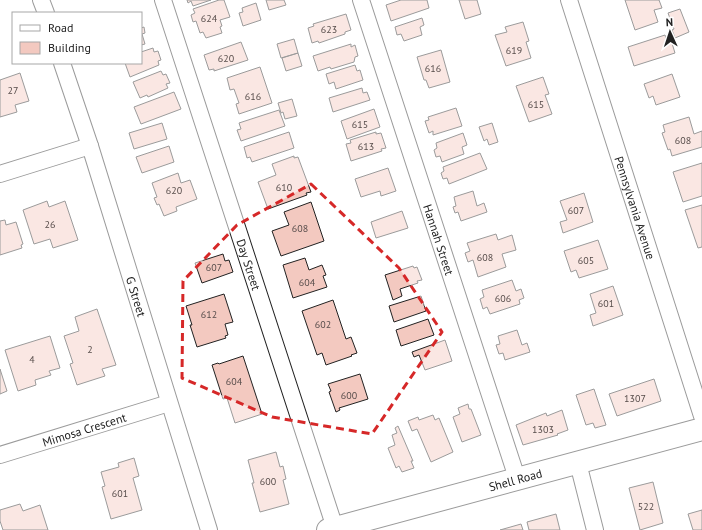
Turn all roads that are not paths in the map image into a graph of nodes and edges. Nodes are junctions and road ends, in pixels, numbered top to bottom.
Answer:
1 (41, 0) edge
2 (163, 0) edge
3 (361, 0) edge
4 (569, 0) edge
5 (46, 12) edge
6 (62, 64) edge
7 (90, 146) junction
8 (0, 174) edge
9 (169, 403) junction
10 (702, 416) edge
11 (702, 429) edge
12 (0, 456) edge
13 (578, 463) junction
14 (517, 478) junction
15 (374, 524) edge
16 (332, 529) edge
17 (209, 530) edge
18 (595, 530) edge

1 - 5 street
2 - 16 street, Day Street
3 - 14 street, Hannah Street
4 - 10 street, Pennsylvania Avenue
6 - 7 street, G Street
7 - 8 street
7 - 9 street, G Street
9 - 12 street, Mimosa Crescent
9 - 17 street, G Street
11 - 13 street, Shell Road
13 - 14 street, Shell Road
13 - 18 street
14 - 15 street, Shell Road
15 - 16 street, Shell Road

